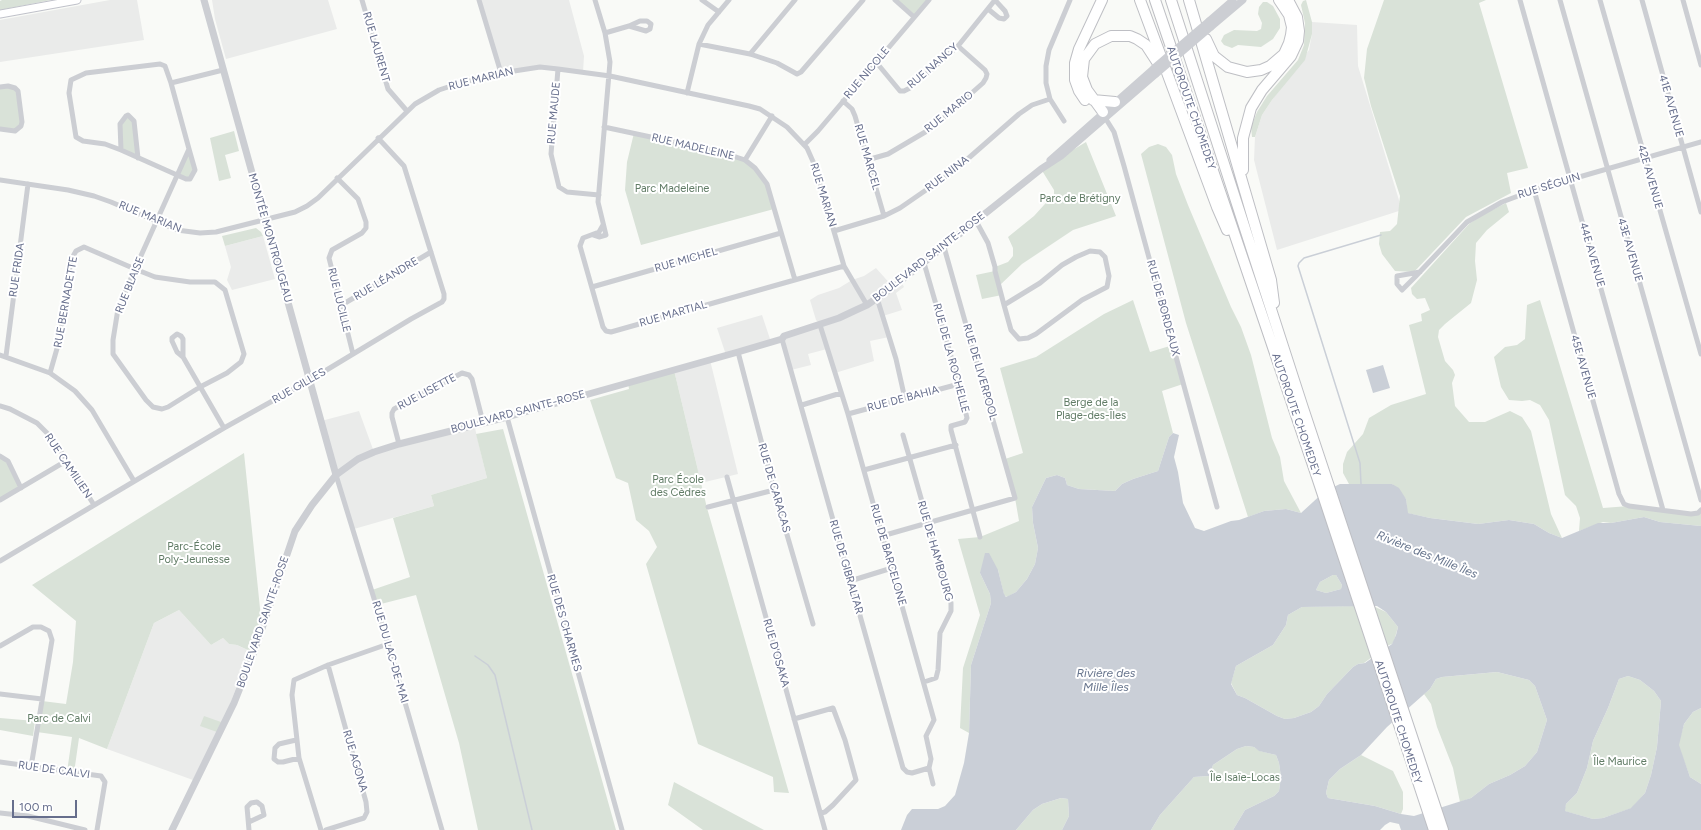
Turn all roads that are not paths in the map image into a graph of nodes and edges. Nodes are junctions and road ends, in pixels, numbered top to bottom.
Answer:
1 (77, 0) edge
2 (204, 0) edge
3 (362, 0) edge
4 (479, 0) edge
5 (595, 0) edge
6 (702, 0) edge
7 (729, 0) edge
8 (795, 0) edge
9 (863, 0) edge
10 (895, 0) edge
11 (928, 0) edge
12 (995, 0) edge
13 (1070, 0) edge
14 (1102, 0) edge
15 (1140, 0) edge
16 (1155, 0) edge
17 (1171, 0) edge
18 (1233, 0) edge
19 (1243, 0) edge
20 (1280, 0) edge
21 (1288, 0) edge
22 (1520, 0) edge
23 (1560, 0) edge
24 (1600, 0) edge
25 (1642, 0) edge
26 (1683, 0) edge
27 (1189, 1) edge
28 (988, 9) junction
29 (719, 12) junction
30 (0, 14) edge
31 (914, 17) junction
32 (1210, 24) junction
33 (629, 26) dead end
34 (605, 33) junction
35 (699, 44) junction
36 (958, 46) junction
37 (750, 54) junction
38 (876, 62) junction
39 (1701, 65) edge
40 (558, 68) junction
41 (223, 70) junction
42 (1155, 71) junction
43 (501, 72) junction
44 (610, 76) junction
45 (171, 83) junction
46 (0, 87) edge
47 (1173, 87) junction
48 (687, 93) junction
49 (1050, 99) junction
50 (1093, 100) junction
51 (843, 101) junction
52 (1115, 102) junction
53 (407, 111) junction
54 (1102, 115) junction
55 (772, 116) junction
56 (1064, 121) dead end
57 (604, 127) junction
58 (0, 129) edge
59 (378, 138) junction
60 (1701, 142) edge
61 (804, 145) junction
62 (1683, 147) junction
63 (189, 149) junction
64 (121, 150) junction
65 (138, 158) junction
66 (1645, 158) junction
67 (745, 160) junction
68 (867, 160) junction
69 (1606, 169) junction
70 (178, 175) junction
71 (338, 178) junction
72 (0, 180) edge
73 (1571, 180) junction
74 (28, 184) junction
75 (1245, 190) junction
76 (1534, 190) junction
77 (599, 195) junction
78 (1701, 212) edge
79 (884, 216) junction
80 (264, 221) junction
81 (976, 221) junction
82 (156, 222) junction
83 (834, 231) junction
84 (781, 232) junction
85 (944, 247) junction
86 (431, 252) junction
87 (924, 262) junction
88 (844, 266) junction
89 (135, 269) junction
90 (1420, 272) junction
91 (795, 280) junction
92 (592, 287) junction
93 (877, 298) junction
94 (1257, 300) junction
95 (867, 305) junction
96 (1004, 305) junction
97 (340, 306) junction
98 (820, 325) junction
99 (1279, 335) junction
100 (782, 339) junction
101 (738, 352) junction
102 (1701, 352) edge
103 (353, 354) junction
104 (3, 355) edge
105 (183, 357) dead end
106 (50, 373) junction
107 (310, 380) junction
108 (959, 384) junction
109 (200, 387) junction
110 (841, 393) junction
111 (905, 399) junction
112 (802, 405) junction
113 (0, 406) edge
114 (848, 414) junction
115 (507, 417) junction
116 (483, 422) junction
117 (224, 428) junction
118 (903, 435) dead end
119 (399, 444) junction
120 (956, 445) junction
121 (0, 456) edge
122 (909, 458) junction
123 (66, 461) junction
124 (864, 470) junction
125 (1319, 470) junction
126 (336, 475) junction
127 (727, 477) dead end
128 (134, 481) junction
129 (21, 488) junction
130 (774, 490) junction
131 (0, 500) edge
132 (734, 500) junction
133 (1701, 500) edge
134 (94, 505) junction
135 (708, 507) dead end
136 (1217, 507) dead end
137 (973, 510) junction
138 (1663, 510) junction
139 (1701, 510) edge
140 (927, 522) junction
141 (882, 536) junction
142 (980, 537) dead end
143 (0, 561) edge
144 (892, 568) junction
145 (850, 581) junction
146 (813, 624) dead end
147 (388, 644) junction
148 (0, 646) edge
149 (328, 665) junction
150 (924, 682) junction
151 (0, 694) edge
152 (42, 699) junction
153 (794, 719) junction
154 (296, 740) junction
155 (299, 758) junction
156 (0, 762) edge
157 (31, 767) junction
158 (929, 768) junction
159 (933, 784) dead end
160 (0, 813) edge
161 (821, 813) junction
162 (249, 822) dead end
163 (85, 830) edge
164 (98, 830) edge
165 (172, 830) edge
166 (249, 830) edge
167 (321, 830) edge
168 (326, 830) edge
169 (442, 830) edge
170 (622, 830) edge
171 (825, 830) edge
172 (1434, 830) edge
173 (1443, 830) edge

1 - 30 main road
2 - 41 street, MONTÉE MONTROUGEAU
3 - 53 street, RUE LAURENT
4 - 43 street
5 - 34 street, RUE MARTIAL
6 - 29 street
7 - 29 street
8 - 37 street
9 - 37 street
10 - 31 street
11 - 31 street, RUE NICOLE
12 - 28 street, RUE NANCY
12 - 28 street, RUE NANCY
13 - 49 street
14 - 54 highway
15 - 47 highway
16 - 94 highway, AUTOROUTE CHOMEDEY
17 - 99 highway, AUTOROUTE CHOMEDEY
18 - 32 street, BOULEVARD SAINTE-ROSE
19 - 32 street, BOULEVARD SAINTE-ROSE
20 - 27 highway
21 - 75 highway
22 - 73 street, 44E AVENUE
23 - 69 street, 43E AVENUE
24 - 66 street, 42E AVENUE
25 - 62 street, 41E AVENUE
26 - 39 street
27 - 75 highway
28 - 36 street, RUE NANCY
29 - 35 street
31 - 38 street, RUE NICOLE
32 - 42 street, BOULEVARD SAINTE-ROSE, bridge
33 - 34 street
34 - 44 street, RUE MARTIAL
35 - 37 street
35 - 48 street
36 - 38 street, RUE NANCY
36 - 68 street, RUE MARIO
38 - 51 street, RUE NICOLE
40 - 43 street, RUE MARIAN
40 - 44 street, RUE MARIAN
40 - 77 street, RUE MAUDE
41 - 45 street
41 - 80 street, MONTÉE MONTROUGEAU
42 - 52 street, BOULEVARD SAINTE-ROSE
42 - 54 street, BOULEVARD SAINTE-ROSE
43 - 53 street, RUE MARIAN
44 - 48 street, RUE MARIAN
44 - 57 street, RUE MARTIAL
45 - 63 street
45 - 64 street
46 - 58 street
47 - 50 highway
47 - 94 highway
48 - 55 street, RUE MARIAN
49 - 56 street
49 - 79 street, RUE NINA
50 - 52 highway
50 - 54 highway
51 - 61 street, RUE NICOLE
51 - 68 street, RUE MARCEL
52 - 54 street, BOULEVARD SAINTE-ROSE
53 - 59 street, RUE MARIAN
54 - 81 street, BOULEVARD SAINTE-ROSE
54 - 136 street, RUE DE BORDEAUX
55 - 61 street, RUE MARIAN
55 - 67 street
57 - 67 street, RUE MADELEINE
57 - 77 street, RUE MARTIAL
59 - 71 street, RUE MARIAN
59 - 86 street, RUE GILLES
60 - 62 street, RUE SÉGUIN
61 - 83 street, RUE MARIAN
62 - 66 street, RUE SÉGUIN
62 - 78 street, 41E AVENUE
63 - 70 street, RUE BLAISE
63 - 70 street
64 - 65 street
64 - 65 street
65 - 70 street
66 - 69 street, RUE SÉGUIN
66 - 102 street, 42E AVENUE
67 - 84 street, RUE MADELEINE
68 - 79 street, RUE MARCEL
69 - 73 street, RUE SÉGUIN
69 - 133 street, 43E AVENUE
70 - 82 street, RUE BLAISE
71 - 80 street, RUE MARIAN
71 - 97 street, RUE LUCILLE
72 - 74 street, RUE MARIAN
73 - 76 street, RUE SÉGUIN
73 - 138 street, 44E AVENUE
74 - 82 street, RUE MARIAN
74 - 104 street, RUE FRIDA
75 - 99 highway
76 - 90 street, RUE SÉGUIN
76 - 138 street, 45E AVENUE
77 - 92 street, RUE MARTIAL
79 - 83 street, RUE NINA
80 - 82 street, RUE MARIAN
80 - 107 street, MONTÉE MONTROUGEAU
81 - 85 street, BOULEVARD SAINTE-ROSE
81 - 96 street
82 - 89 street, RUE BLAISE
83 - 88 street, RUE MARIAN
84 - 91 street, RUE MADELEINE
84 - 92 street, RUE MICHEL
85 - 87 street, BOULEVARD SAINTE-ROSE
85 - 137 street, RUE DE LIVERPOOL
86 - 97 street, RUE LÉANDRE
86 - 103 street, RUE GILLES
87 - 93 street, BOULEVARD SAINTE-ROSE
87 - 108 street, RUE DE LA ROCHELLE
88 - 91 street, RUE MARTIAL
88 - 95 street, RUE MARIAN
89 - 106 street, RUE BERNADETTE
89 - 109 street, RUE BLAISE
89 - 109 street, RUE BERNADETTE
90 - 90 street, RUE SÉGUIN
91 - 92 street, RUE MARTIAL
93 - 95 street, BOULEVARD SAINTE-ROSE
93 - 111 street
94 - 125 highway, AUTOROUTE CHOMEDEY
95 - 98 street, BOULEVARD SAINTE-ROSE
96 - 96 street
97 - 103 street, RUE LUCILLE
98 - 100 street, BOULEVARD SAINTE-ROSE
98 - 110 street, RUE DE BARCELONE
99 - 125 highway, AUTOROUTE CHOMEDEY
100 - 101 street, BOULEVARD SAINTE-ROSE
100 - 112 street, RUE DE GIBRALTAR
101 - 115 street, BOULEVARD SAINTE-ROSE
101 - 130 street, RUE DE CARACAS
103 - 107 street, RUE GILLES
104 - 106 street
105 - 109 street
106 - 128 street
107 - 117 street, RUE GILLES
107 - 126 street, MONTÉE MONTROUGEAU
108 - 111 street, RUE DE BAHIA
108 - 120 street, RUE DE LA ROCHELLE
109 - 117 street
110 - 112 street
110 - 114 street, RUE DE BARCELONE
111 - 114 street, RUE DE BAHIA
112 - 145 street, RUE DE GIBRALTAR
113 - 123 street, RUE CAMILIEN
114 - 124 street, RUE DE BARCELONE
115 - 116 street, BOULEVARD SAINTE-ROSE
115 - 170 street, RUE DES CHARMES
116 - 119 street, BOULEVARD SAINTE-ROSE
116 - 119 street, RUE LISETTE
117 - 128 street, RUE GILLES
118 - 122 street, RUE DE HAMBOURG
119 - 126 street, BOULEVARD SAINTE-ROSE
120 - 122 street
120 - 137 street, RUE DE LA ROCHELLE
121 - 129 street
122 - 124 street
122 - 140 street, RUE DE HAMBOURG
123 - 129 street
123 - 134 street, RUE CAMILIEN
124 - 141 street, RUE DE BARCELONE
125 - 172 highway, AUTOROUTE CHOMEDEY
125 - 173 highway, AUTOROUTE CHOMEDEY
126 - 147 street, RUE DU LAC-DE-MAI
126 - 165 street, BOULEVARD SAINTE-ROSE
127 - 132 street, RUE D'OSAKA
128 - 134 street, RUE GILLES
129 - 131 street
130 - 132 street
130 - 146 street, RUE DE CARACAS
132 - 135 street
132 - 153 street, RUE D'OSAKA
134 - 143 street, RUE GILLES
137 - 140 street
137 - 142 street, RUE DE LA ROCHELLE
138 - 139 street
140 - 141 street
140 - 150 street, RUE DE HAMBOURG
141 - 144 street, RUE DE BARCELONE
144 - 145 street
144 - 150 street, RUE DE BARCELONE
145 - 158 street, RUE DE GIBRALTAR
147 - 149 street
147 - 169 street, RUE DU LAC-DE-MAI
148 - 152 street
149 - 154 street
149 - 168 street, RUE AGONA
150 - 158 street, RUE DE BARCELONE
151 - 152 street
152 - 157 street
153 - 161 street, RUE D'OSAKA
153 - 161 street
154 - 155 street
154 - 155 street
155 - 167 street
156 - 157 street, RUE DE CALVI
157 - 164 street, RUE DE CALVI
158 - 159 street, RUE DE BARCELONE
160 - 163 street
161 - 171 street, RUE D'OSAKA
162 - 166 street

